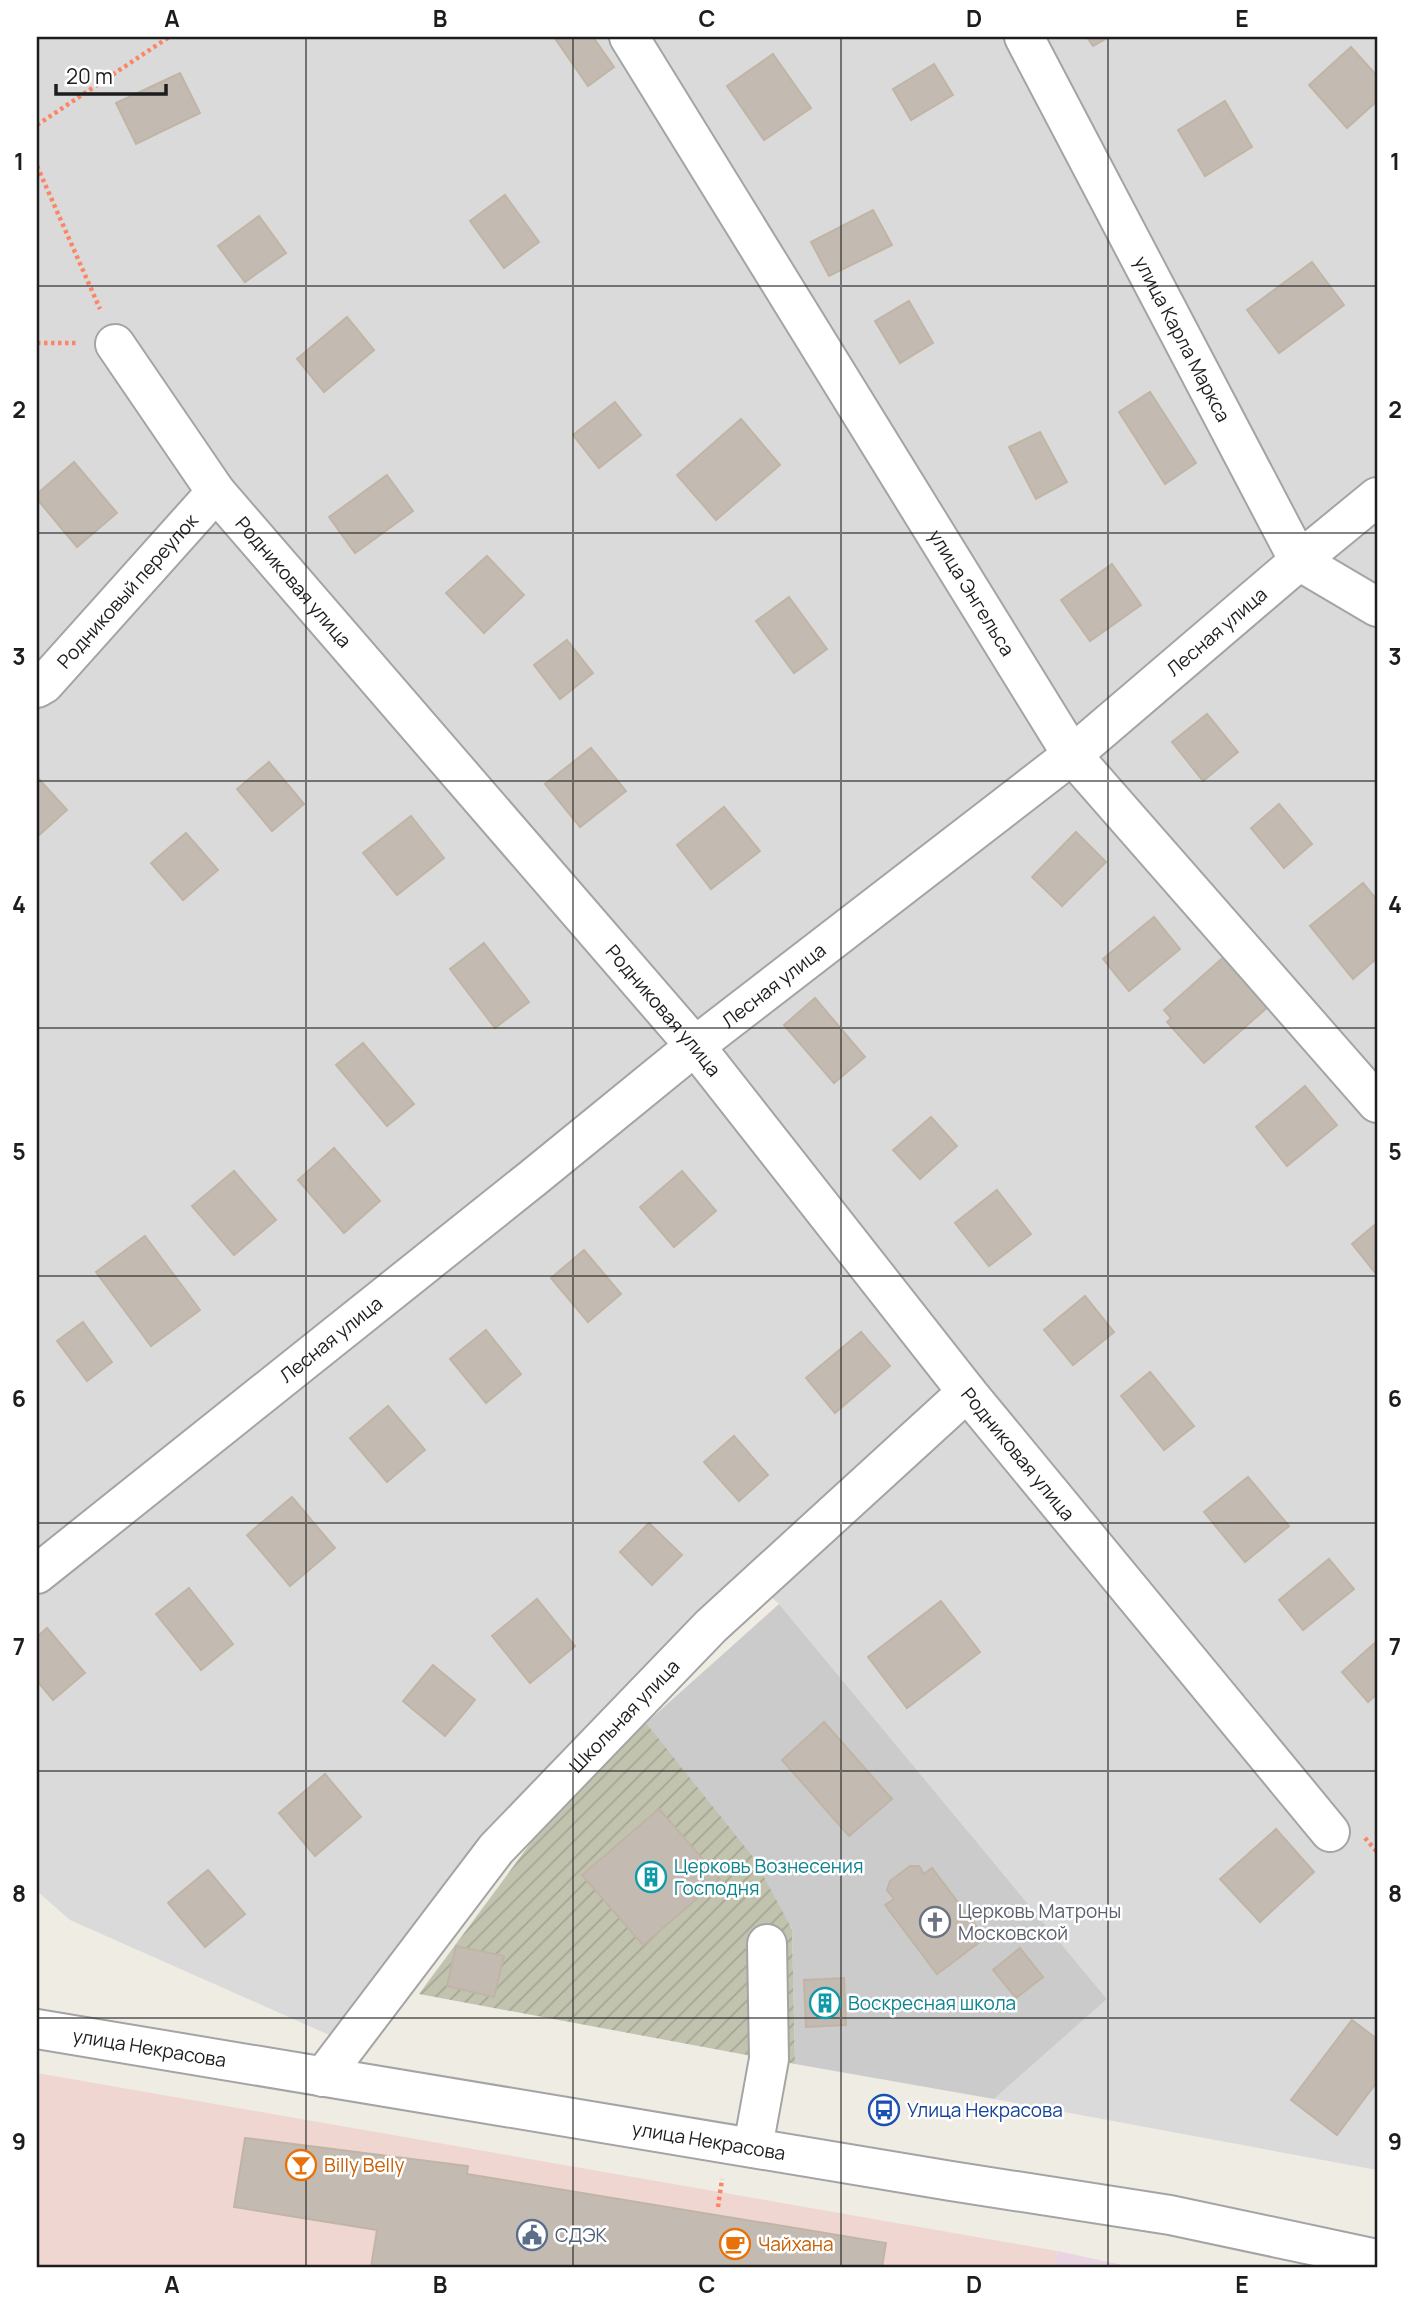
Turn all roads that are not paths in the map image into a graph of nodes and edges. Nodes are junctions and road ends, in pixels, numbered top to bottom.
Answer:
1 (629, 37) edge
2 (1024, 37) edge
3 (115, 344) road end
4 (216, 492) junction
5 (1377, 497) edge
6 (1299, 561) junction
7 (1377, 607) edge
8 (37, 688) edge
9 (1072, 755) junction
10 (695, 1045) junction
11 (1377, 1103) edge
12 (967, 1392) junction
13 (37, 1574) edge
14 (1330, 1832) dead end
15 (767, 1944) dead end
16 (37, 2029) edge
17 (323, 2077) junction
18 (753, 2147) junction
19 (1374, 2253) edge

1 - 9 street, улица Энгельса
2 - 6 street, улица Карла Маркса
3 - 4 street, Родниковая улица
4 - 8 street, Родниковый переулок
4 - 10 street, Родниковая улица
5 - 6 street, Лесная улица
6 - 7 street
6 - 9 street, Лесная улица
9 - 10 street, Лесная улица
9 - 11 street, улица Энгельса
10 - 12 street, Родниковая улица
10 - 13 street, Лесная улица
12 - 14 street, Родниковая улица
12 - 17 street, Школьная улица
15 - 18 street
16 - 17 street, улица Некрасова
17 - 18 street, улица Некрасова
18 - 19 street, улица Некрасова

